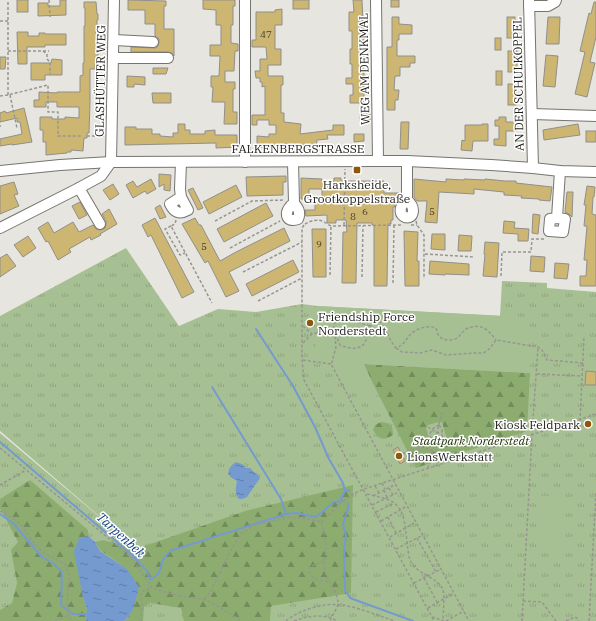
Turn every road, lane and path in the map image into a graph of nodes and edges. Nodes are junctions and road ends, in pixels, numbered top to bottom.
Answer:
1 (8, 0) edge
2 (49, 0) edge
3 (114, 0) edge
4 (245, 0) edge
5 (376, 0) edge
6 (556, 0) edge
7 (529, 3) edge
8 (50, 17) dead end
9 (0, 21) edge
10 (8, 21) junction
11 (114, 40) junction
12 (153, 42) dead end
13 (8, 51) junction
14 (43, 51) junction
15 (49, 51) dead end
16 (113, 58) junction
17 (168, 58) dead end
18 (50, 74) dead end
19 (9, 95) junction
20 (0, 96) edge
21 (532, 114) junction
22 (596, 116) edge
23 (17, 128) dead end
24 (81, 136) dead end
25 (87, 136) dead end
26 (112, 136) junction
27 (345, 161) junction
28 (378, 161) junction
29 (407, 161) junction
30 (111, 162) junction
31 (181, 162) junction
32 (245, 162) junction
33 (293, 162) junction
34 (533, 168) junction
35 (0, 171) edge
36 (560, 171) junction
37 (596, 172) edge
38 (79, 188) junction
39 (407, 200) dead end
40 (294, 201) junction
41 (177, 212) joint
42 (288, 217) junction
43 (557, 218) junction
44 (215, 220) dead end
45 (302, 220) junction
46 (100, 224) dead end
47 (394, 225) junction
48 (171, 226) junction
49 (331, 226) junction
50 (344, 226) junction
51 (363, 226) junction
52 (0, 228) edge
53 (549, 231) junction
54 (302, 242) junction
55 (230, 248) dead end
56 (185, 253) junction
57 (425, 254) junction
58 (475, 257) dead end
59 (243, 272) dead end
60 (330, 275) dead end
61 (501, 276) dead end
62 (362, 277) dead end
63 (302, 278) junction
64 (424, 279) dead end
65 (393, 283) dead end
66 (258, 301) dead end
67 (212, 303) dead end
68 (302, 326) junction
69 (370, 326) junction
70 (312, 334) junction
71 (335, 336) junction
72 (584, 336) dead end
73 (496, 340) junction
74 (302, 343) junction
75 (538, 347) junction
76 (396, 348) junction
77 (302, 360) junction
78 (583, 363) junction
79 (331, 364) junction
80 (537, 374) junction
81 (582, 376) junction
82 (442, 412) dead end
83 (596, 414) edge
84 (580, 420) junction
85 (439, 425) junction
86 (428, 428) dead end
87 (431, 430) junction
88 (442, 432) junction
89 (437, 433) junction
90 (532, 434) junction
91 (436, 436) junction
92 (430, 438) junction
93 (441, 439) junction
94 (434, 444) junction
95 (450, 444) dead end
96 (0, 448) edge
97 (432, 451) junction
98 (402, 454) dead end
99 (428, 468) junction
100 (26, 470) junction
101 (393, 480) junction
102 (382, 483) junction
103 (396, 484) junction
104 (0, 485) edge
105 (375, 486) junction
106 (389, 488) junction
107 (364, 489) junction
108 (384, 490) junction
109 (400, 492) junction
110 (596, 492) edge
111 (379, 493) junction
112 (367, 494) junction
113 (393, 495) junction
114 (373, 496) junction
115 (386, 498) junction
116 (394, 503) junction
117 (372, 505) junction
118 (407, 506) junction
119 (0, 510) edge
120 (400, 510) junction
121 (376, 512) junction
122 (388, 517) junction
123 (381, 521) junction
124 (321, 522) junction
125 (416, 522) junction
126 (405, 528) junction
127 (396, 533) junction
128 (423, 535) junction
129 (389, 537) junction
130 (417, 538) junction
131 (407, 543) junction
132 (396, 549) junction
133 (324, 561) junction
134 (441, 569) junction
135 (436, 572) junction
136 (427, 576) junction
137 (424, 578) junction
138 (331, 582) junction
139 (414, 583) junction
140 (152, 588) junction
141 (454, 593) junction
142 (203, 599) junction
143 (444, 599) junction
144 (524, 601) junction
145 (437, 602) junction
146 (338, 605) junction
147 (427, 608) junction
148 (464, 611) junction
149 (68, 616) junction
150 (432, 617) junction
151 (331, 618) junction
152 (384, 618) junction
153 (55, 621) edge
154 (72, 621) edge
155 (141, 621) edge
156 (242, 621) edge
157 (286, 621) edge
158 (294, 621) edge
159 (330, 621) edge
160 (337, 621) edge
161 (384, 621) edge
162 (395, 621) edge
163 (434, 621) edge
164 (444, 621) edge
165 (469, 621) edge
166 (522, 621) edge
167 (556, 621) edge
168 (566, 621) edge
169 (578, 621) edge
170 (589, 621) edge

1 - 10 path
2 - 8 path
3 - 11 street, GLASHÜTTER WEG
4 - 32 street
5 - 28 street, WEG AM DENKMAL
6 - 7 street
7 - 21 street, AN DER SCHULKOPPEL
9 - 10 path
10 - 13 path
11 - 12 street
11 - 16 street, GLASHÜTTER WEG
13 - 14 path
13 - 19 path
14 - 15 path
14 - 18 path
16 - 17 street
16 - 26 street, GLASHÜTTER WEG
19 - 20 path
19 - 23 path
19 - 24 path
21 - 22 street
21 - 34 street, AN DER SCHULKOPPEL
25 - 26 path
26 - 30 street, GLASHÜTTER WEG
27 - 28 street, FALKENBERGSTRASSE
27 - 33 street, FALKENBERGSTRASSE
27 - 50 path
28 - 29 street, FALKENBERGSTRASSE
29 - 34 street, FALKENBERGSTRASSE
29 - 39 street
30 - 31 street, FALKENBERGSTRASSE
30 - 35 street, FALKENBERGSTRASSE
30 - 38 street
31 - 32 street, FALKENBERGSTRASSE
31 - 41 street
32 - 33 street, FALKENBERGSTRASSE
33 - 40 street
34 - 36 street, FALKENBERGSTRASSE
36 - 37 street, FALKENBERGSTRASSE
36 - 43 street
38 - 46 street
38 - 52 street
40 - 42 street
40 - 44 path
40 - 45 street
41 - 48 path
42 - 45 street
42 - 55 path
43 - 53 street
43 - 53 street
45 - 49 path
45 - 54 path
47 - 51 path
47 - 57 path
47 - 65 path
48 - 56 path
48 - 56 path
49 - 50 path
49 - 60 path
50 - 51 path
51 - 62 path
53 - 61 path
54 - 59 path
54 - 63 path
56 - 67 path
57 - 58 path
57 - 64 path
63 - 66 path
63 - 68 path
68 - 70 path
68 - 74 path
69 - 71 path
69 - 71 path
69 - 76 path
70 - 71 path
70 - 74 path
71 - 79 path
72 - 78 path
73 - 75 path
73 - 76 path
73 - 76 path
74 - 77 path
75 - 78 path
75 - 80 path
77 - 79 path
77 - 107 path
78 - 81 path
79 - 101 path
80 - 81 path
80 - 90 path
81 - 84 path
82 - 85 path
83 - 84 path
84 - 90 path
85 - 87 path
85 - 88 path
85 - 89 path
86 - 87 path
87 - 89 path
87 - 92 path
88 - 89 path
88 - 93 path
89 - 91 path
90 - 99 path
90 - 144 path
91 - 92 path
91 - 93 path
91 - 94 path
92 - 94 path
93 - 94 path
93 - 95 path
94 - 97 path
96 - 100 path
97 - 98 path
97 - 99 path
99 - 101 path
100 - 104 path
100 - 140 path
101 - 102 path
101 - 103 path
102 - 105 path
102 - 108 path
103 - 106 path
103 - 109 path
105 - 107 path
105 - 111 path
106 - 108 path
106 - 113 path
107 - 112 path
107 - 124 path
108 - 111 path
108 - 115 path
109 - 113 path
109 - 118 path
110 - 170 path
111 - 114 path
112 - 114 path
112 - 117 path
113 - 115 path
114 - 115 path
115 - 116 path
115 - 117 path
116 - 120 path
116 - 121 path
117 - 121 path
118 - 120 path
118 - 125 path
119 - 149 path
120 - 122 path
120 - 126 path
121 - 123 path
122 - 123 path
122 - 127 path
123 - 129 path
124 - 133 path
124 - 142 path
125 - 126 path
125 - 128 path
126 - 127 path
126 - 131 path
127 - 129 path
128 - 130 path
128 - 134 path
129 - 132 path
130 - 131 path
130 - 135 path
131 - 132 path
131 - 136 path
132 - 139 path
133 - 138 path
133 - 138 path
134 - 135 path
134 - 141 path
135 - 136 path
136 - 137 path
136 - 143 path
137 - 139 path
137 - 145 path
138 - 146 path
139 - 147 path
140 - 142 path
140 - 155 path
141 - 143 path
141 - 148 path
142 - 156 path
143 - 145 path
143 - 164 path
144 - 166 path
144 - 167 path
145 - 147 path
146 - 151 path
146 - 152 path
146 - 157 path
147 - 150 path
148 - 164 path
148 - 165 path
149 - 153 path
149 - 154 path
150 - 163 path
150 - 164 path
151 - 158 path
151 - 159 path
151 - 160 path
152 - 161 path
152 - 162 path
168 - 169 path

